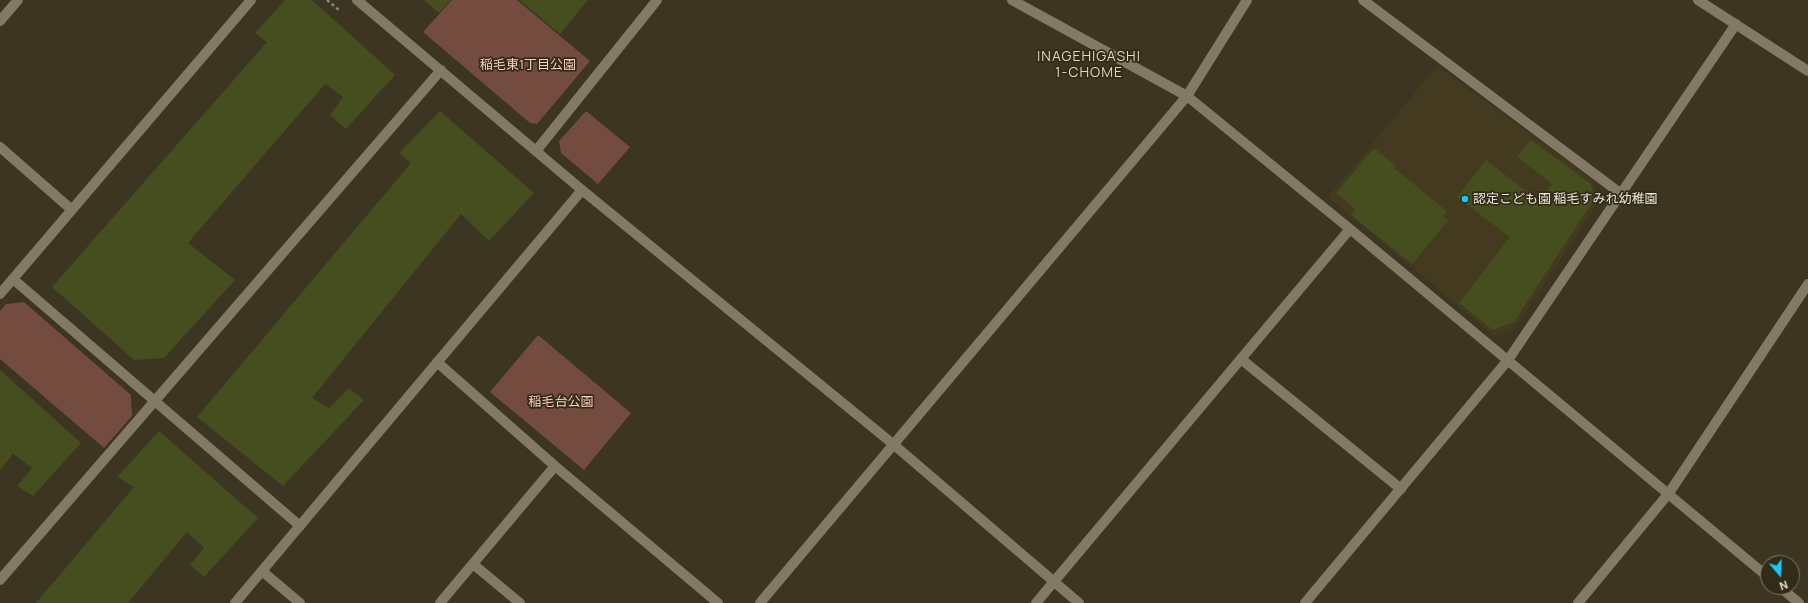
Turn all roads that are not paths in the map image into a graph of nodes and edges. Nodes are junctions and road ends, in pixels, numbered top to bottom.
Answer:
1 (18, 0) edge
2 (251, 0) edge
3 (357, 0) edge
4 (657, 0) edge
5 (1012, 0) edge
6 (1247, 0) edge
7 (1363, 0) edge
8 (1698, 0) edge
9 (0, 21) edge
10 (1736, 24) junction
11 (441, 70) junction
12 (1808, 71) edge
13 (1187, 96) junction
14 (0, 147) edge
15 (536, 150) junction
16 (582, 190) junction
17 (1620, 193) junction
18 (72, 210) junction
19 (1350, 230) junction
20 (13, 279) junction
21 (1808, 284) edge
22 (0, 294) edge
23 (1241, 359) junction
24 (1508, 360) junction
25 (437, 362) junction
26 (155, 402) junction
27 (893, 444) junction
28 (555, 466) junction
29 (1401, 489) junction
30 (1669, 493) junction
31 (300, 526) junction
32 (473, 564) junction
33 (1760, 570) edge
34 (262, 571) junction
35 (0, 580) edge
36 (1054, 582) junction
37 (1790, 595) edge
38 (235, 603) edge
39 (300, 603) edge
40 (440, 603) edge
41 (520, 603) edge
42 (718, 603) edge
43 (760, 603) edge
44 (1036, 603) edge
45 (1079, 603) edge
46 (1306, 603) edge
47 (1578, 603) edge
48 (1799, 603) edge

1 - 9 street
2 - 18 street
3 - 11 street
4 - 15 street
5 - 13 street
6 - 13 street
7 - 17 street
8 - 10 street
10 - 12 street
10 - 17 street
11 - 15 street
11 - 26 street
13 - 19 street
13 - 27 street
14 - 18 street
15 - 16 street
16 - 25 street
16 - 27 street
17 - 24 street
18 - 20 street
19 - 23 street
19 - 24 street
20 - 22 street
20 - 26 street
21 - 30 street
23 - 29 street
23 - 36 street
24 - 29 street
24 - 30 street
25 - 28 street
25 - 31 street
26 - 31 street
26 - 35 street
27 - 36 street
27 - 43 street
28 - 32 street
28 - 42 street
29 - 46 street
30 - 33 street
30 - 47 street
31 - 34 street
32 - 40 street
32 - 41 street
34 - 38 street
34 - 39 street
36 - 44 street
36 - 45 street
37 - 48 street

